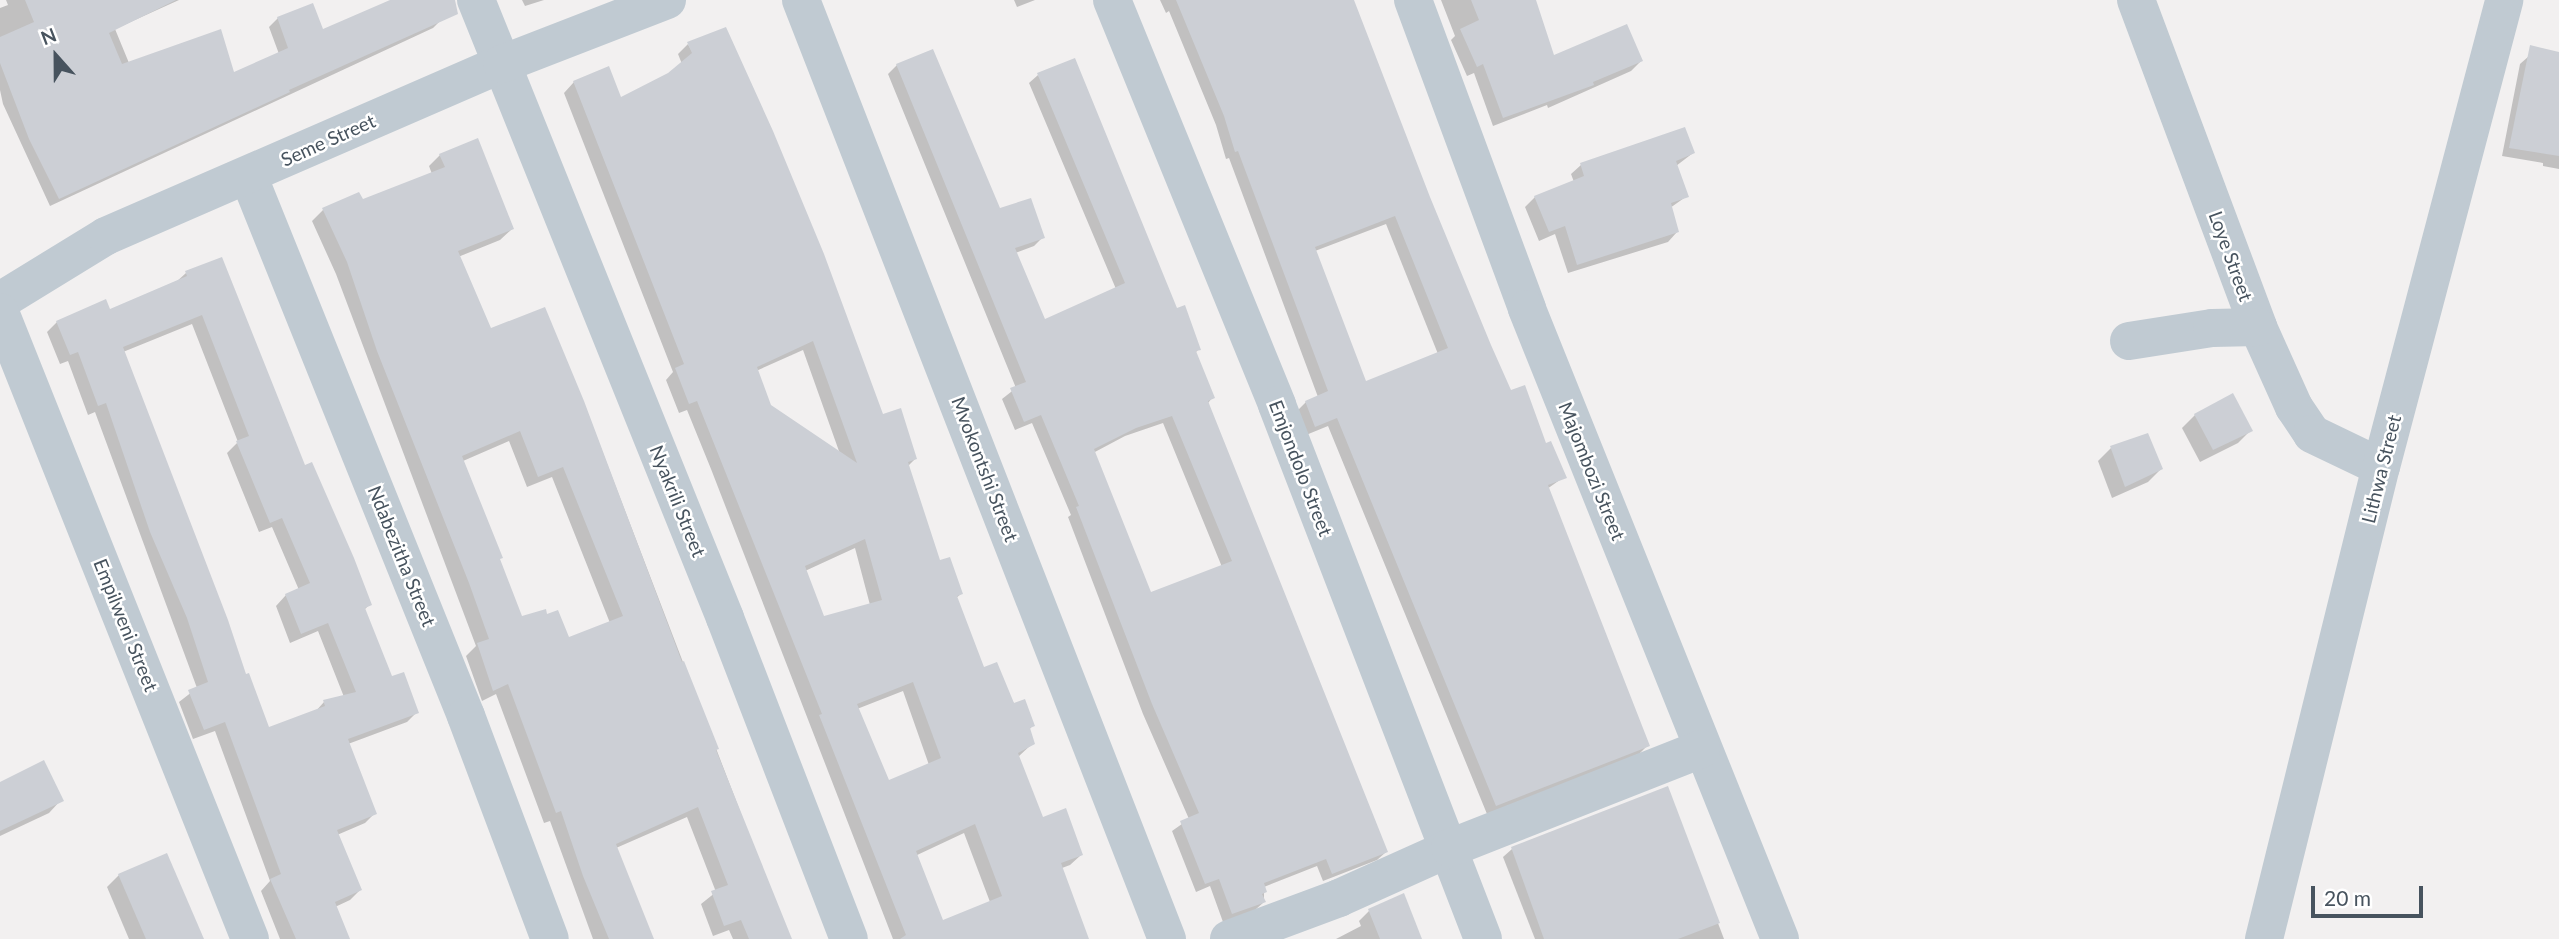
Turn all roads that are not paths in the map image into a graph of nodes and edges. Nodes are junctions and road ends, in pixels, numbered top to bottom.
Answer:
1 (476, 0) edge
2 (667, 0) edge
3 (801, 0) edge
4 (1112, 0) edge
5 (1413, 0) edge
6 (2136, 0) edge
7 (2504, 0) edge
8 (502, 64) junction
9 (248, 175) junction
10 (0, 301) edge
11 (0, 312) edge
12 (2258, 327) junction
13 (2129, 341) dead end
14 (2382, 467) junction
15 (1701, 749) junction
16 (1450, 848) junction
17 (250, 939) edge
18 (550, 939) edge
19 (849, 939) edge
20 (1167, 939) edge
21 (1229, 939) edge
22 (1483, 939) edge
23 (1780, 939) edge
24 (2264, 939) edge

1 - 8 street, Nyakrili Street
2 - 8 street, Seme Street
3 - 20 street, Mvokontshi Street
4 - 16 street, Emjondolo Street
5 - 15 street, Majombozi Street
6 - 12 street, Loye Street
7 - 14 street, Lithwa Street
8 - 9 street, Seme Street
8 - 19 street, Nyakrili Street
9 - 10 street, Seme Street
9 - 18 street, Ndabezitha Street
11 - 17 street, Empilweni Street
12 - 13 street
12 - 14 street, Loye Street
14 - 24 street, Lithwa Street
15 - 16 street
15 - 23 street, Majombozi Street
16 - 21 street
16 - 22 street, Emjondolo Street

